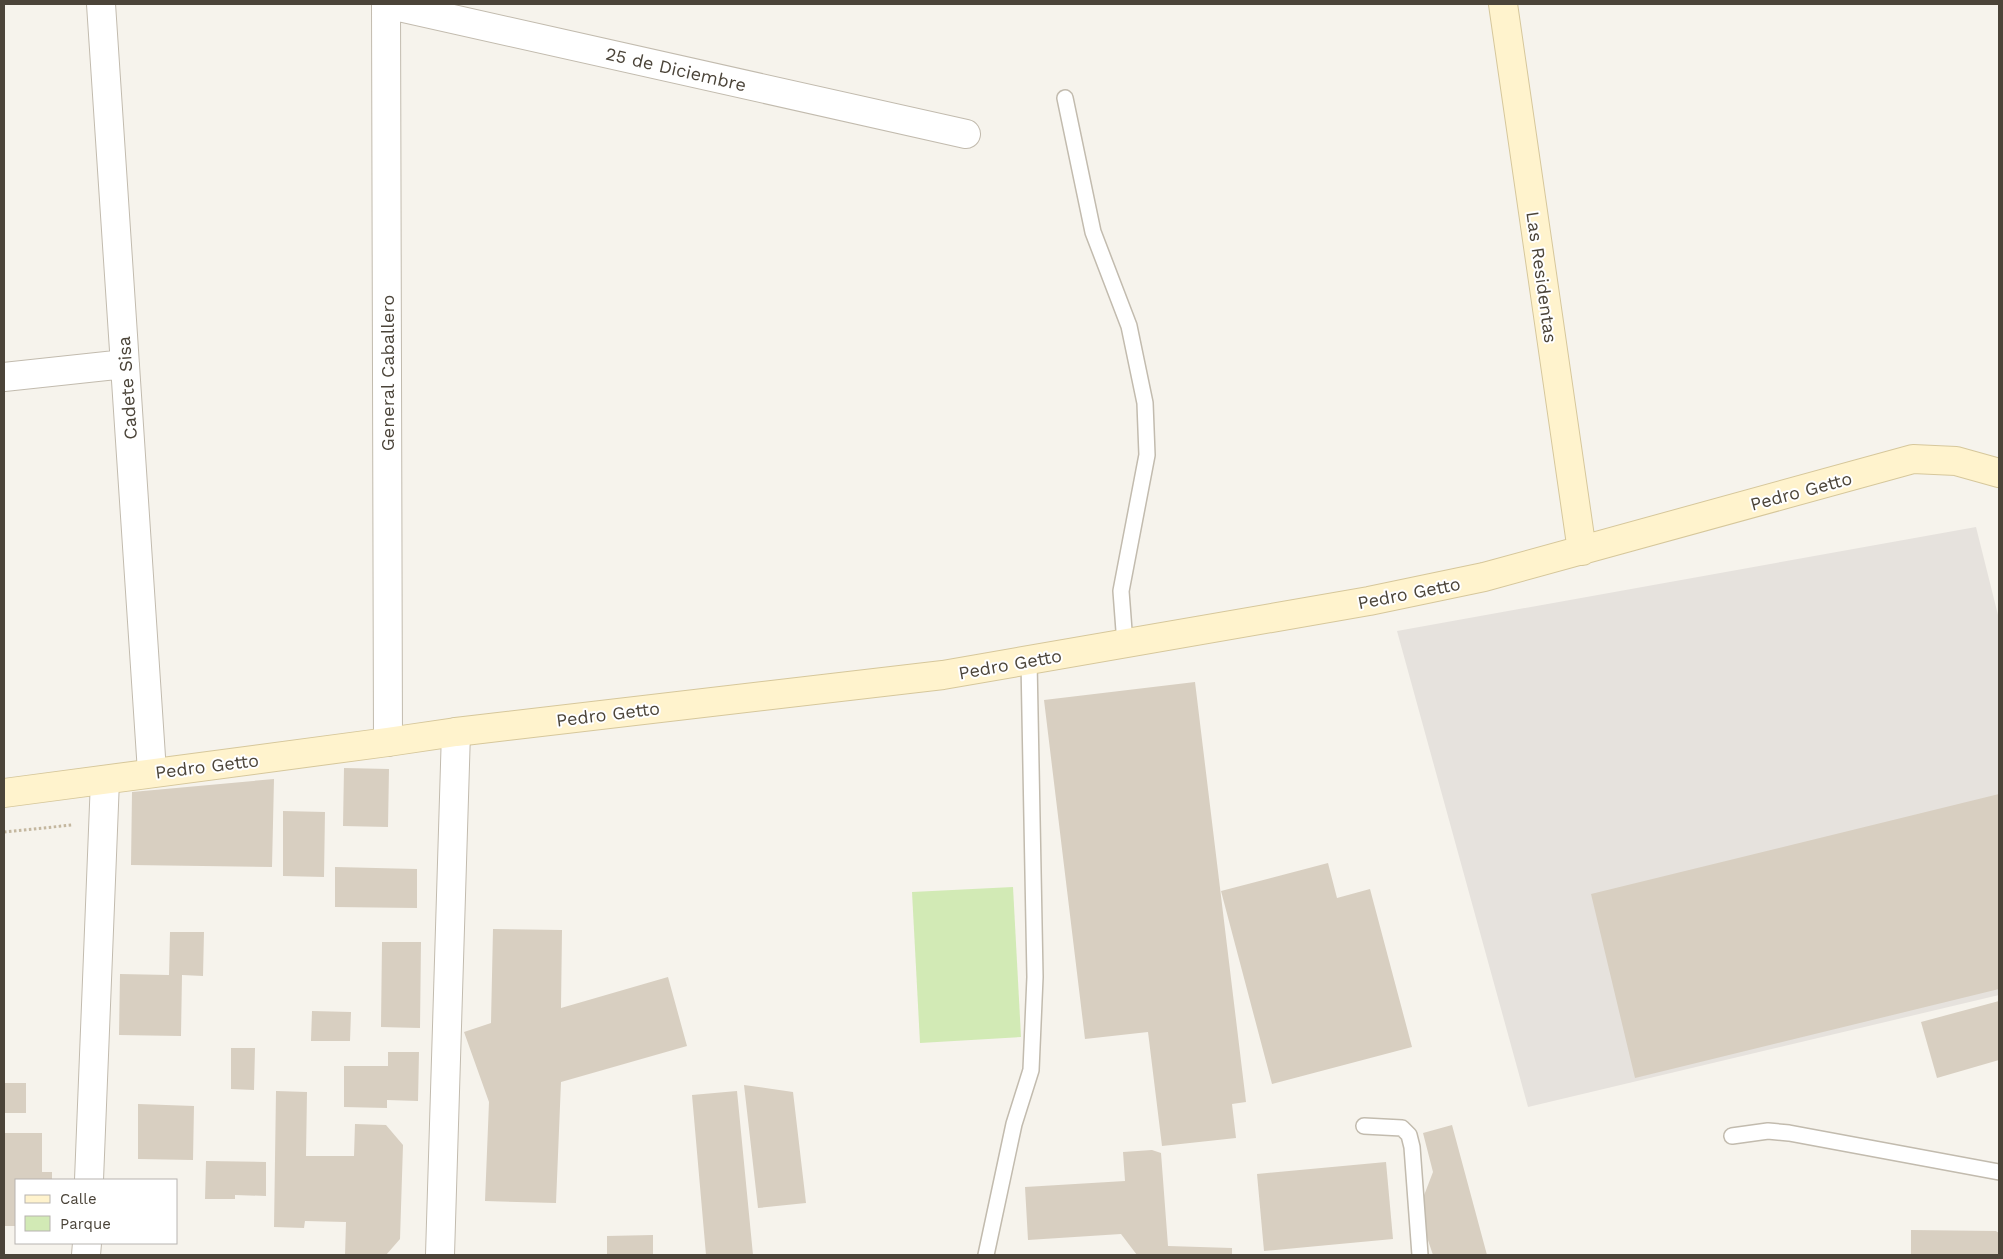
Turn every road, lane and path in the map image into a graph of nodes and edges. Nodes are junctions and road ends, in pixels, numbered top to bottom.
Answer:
1 (101, 4) edge
2 (386, 4) edge
3 (1502, 4) edge
4 (1065, 98) dead end
5 (966, 134) dead end
6 (125, 364) junction
7 (4, 377) edge
8 (1999, 473) edge
9 (1582, 550) junction
10 (1125, 644) junction
11 (1029, 661) junction
12 (456, 732) junction
13 (388, 742) junction
14 (152, 772) junction
15 (105, 780) junction
16 (4, 793) edge
17 (1364, 1126) dead end
18 (1732, 1136) dead end
19 (1999, 1172) edge
20 (89, 1179) edge
21 (440, 1255) edge
22 (986, 1255) edge
23 (1420, 1255) edge

1 - 6 street, Cadete Sisa
2 - 5 street, 25 de Diciembre
2 - 13 street, General Caballero
3 - 9 street, Las Residentas
4 - 10 lane
6 - 7 street
6 - 14 street, Cadete Sisa
8 - 9 street, Pedro Getto
9 - 10 street, Pedro Getto
10 - 11 street, Pedro Getto
11 - 12 street, Pedro Getto
11 - 22 lane
12 - 13 street, Pedro Getto
12 - 21 street
13 - 14 street, Pedro Getto
14 - 15 street, Pedro Getto
15 - 16 street, Pedro Getto
15 - 20 street
17 - 23 lane
18 - 19 lane

